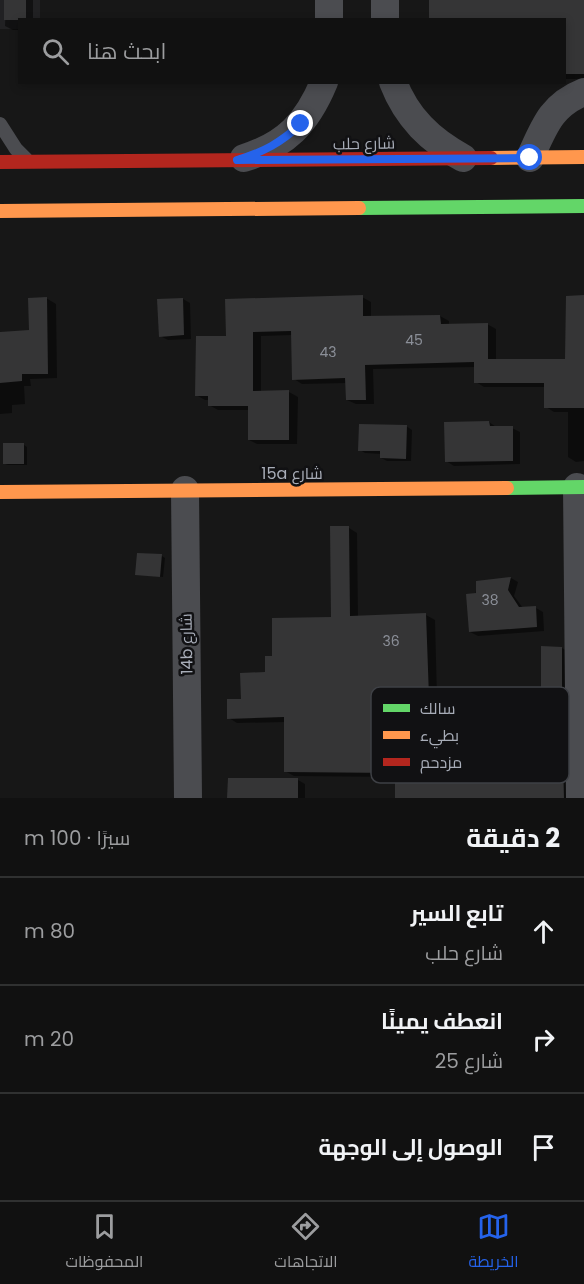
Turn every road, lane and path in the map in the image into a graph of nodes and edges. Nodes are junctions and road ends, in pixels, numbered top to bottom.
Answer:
1 (329, 0) edge
2 (385, 0) edge
3 (329, 18) edge
4 (385, 18) edge
5 (323, 84) edge
6 (394, 84) edge
7 (584, 92) edge
8 (0, 124) edge
9 (584, 157) edge
10 (463, 158) junction
11 (530, 158) junction
12 (237, 160) junction
13 (0, 162) edge
14 (30, 162) junction
15 (584, 207) edge
16 (0, 211) edge
17 (580, 487) edge
18 (184, 490) junction
19 (0, 492) edge
20 (188, 798) edge
21 (580, 798) edge

1 - 3 street
2 - 4 street
5 - 12 street
6 - 10 street
7 - 11 street
8 - 14 lane
9 - 11 street, شارع حلب
10 - 11 street, شارع حلب
10 - 12 street, شارع حلب
12 - 14 street, شارع حلب
13 - 14 street, شارع حلب
15 - 16 street
17 - 18 street, 15a شارع
17 - 21 street
18 - 19 street, 15a شارع
18 - 20 street, 14b شارع

